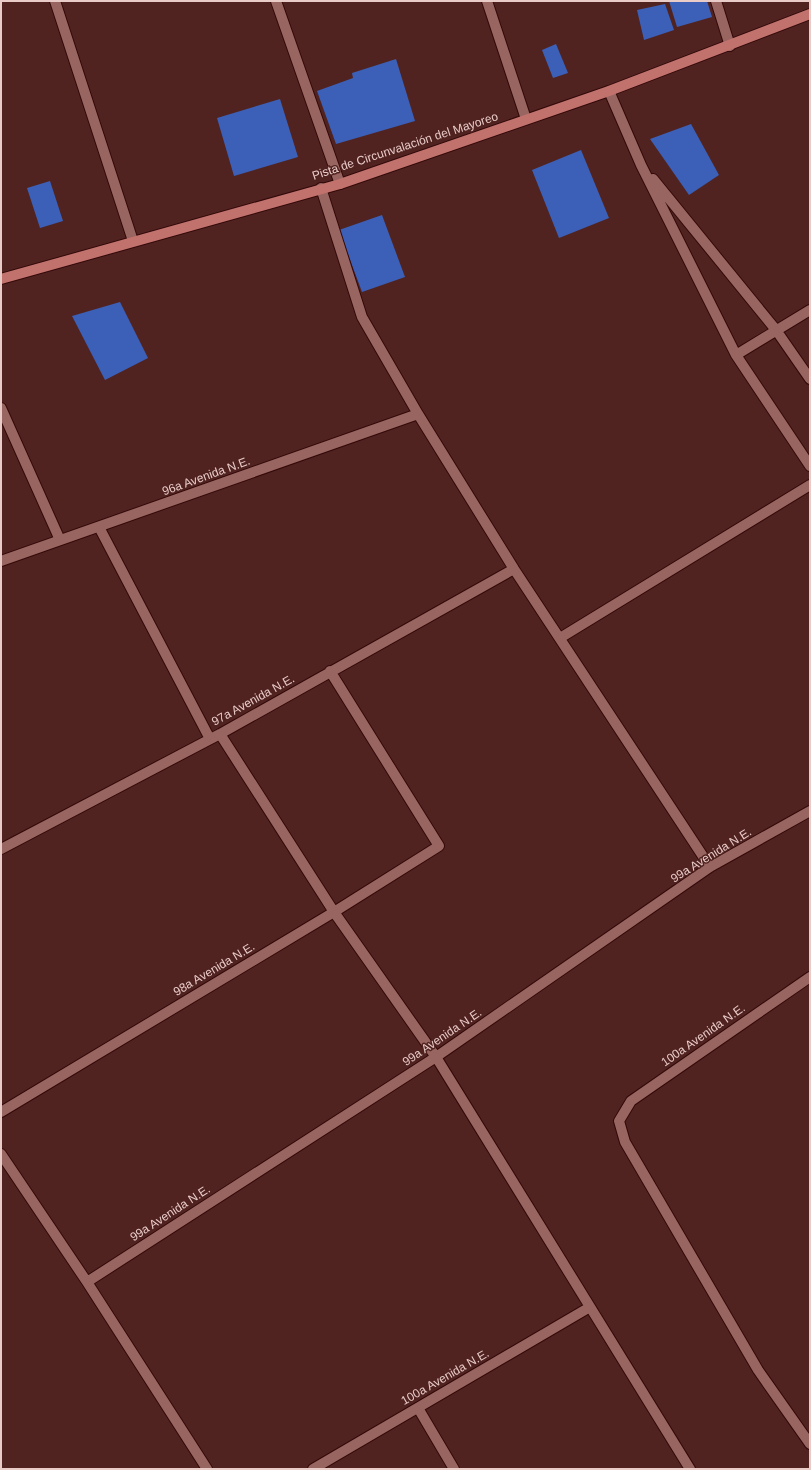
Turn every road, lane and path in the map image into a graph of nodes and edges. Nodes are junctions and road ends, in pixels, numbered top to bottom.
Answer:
1 (56, 1) edge
2 (276, 1) edge
3 (487, 1) edge
4 (716, 1) edge
5 (810, 14) edge
6 (730, 46) junction
7 (609, 91) junction
8 (526, 119) junction
9 (641, 166) junction
10 (340, 184) junction
11 (320, 188) junction
12 (133, 241) junction
13 (1, 280) edge
14 (810, 310) edge
15 (776, 330) junction
16 (736, 355) junction
17 (810, 378) edge
18 (1, 408) edge
19 (418, 414) junction
20 (810, 466) edge
21 (810, 485) edge
22 (99, 527) junction
23 (60, 540) junction
24 (1, 561) edge
25 (514, 569) junction
26 (560, 638) junction
27 (330, 672) junction
28 (220, 734) junction
29 (210, 739) junction
30 (810, 812) edge
31 (1, 849) edge
32 (710, 867) junction
33 (334, 912) junction
34 (810, 977) edge
35 (436, 1057) junction
36 (1, 1112) edge
37 (1, 1154) edge
38 (87, 1282) junction
39 (590, 1307) junction
40 (418, 1408) junction
41 (810, 1444) edge
42 (207, 1469) edge
43 (313, 1469) edge
44 (454, 1469) edge
45 (690, 1469) edge

1 - 12 street
2 - 10 street
3 - 8 street
4 - 6 street
5 - 6 main road, Pista de Circunvalación del Mayoreo
6 - 7 main road, Pista de Circunvalación del Mayoreo
7 - 8 main road, Pista de Circunvalación del Mayoreo
7 - 9 street
8 - 10 main road, Pista de Circunvalación del Mayoreo
9 - 15 street
9 - 16 street
10 - 11 main road, Pista de Circunvalación del Mayoreo
11 - 12 main road, Pista de Circunvalación del Mayoreo
11 - 19 street
12 - 13 main road, Pista de Circunvalación del Mayoreo
14 - 15 street
15 - 16 street
15 - 17 street
16 - 20 street
18 - 23 street
19 - 22 street, 96a Avenida N.E.
19 - 25 street
21 - 26 street
22 - 23 street, 96a Avenida N.E.
22 - 29 street
23 - 24 street, 96a Avenida N.E.
25 - 26 street
25 - 27 street, 97a Avenida N.E.
26 - 32 street
27 - 28 street, 97a Avenida N.E.
27 - 33 street, 98a Avenida N.E.
28 - 29 street, 97a Avenida N.E.
28 - 33 street
29 - 31 street, 97a Avenida N.E.
30 - 32 street, 99a Avenida N.E.
32 - 35 street, 99a Avenida N.E.
33 - 35 street
33 - 36 street, 98a Avenida N.E.
34 - 41 street, 100a Avenida N.E.
35 - 38 street, 99a Avenida N.E.
35 - 39 street
37 - 38 street
38 - 42 street
39 - 40 street, 100a Avenida N.E.
39 - 45 street
40 - 43 street, 100a Avenida N.E.
40 - 44 street

